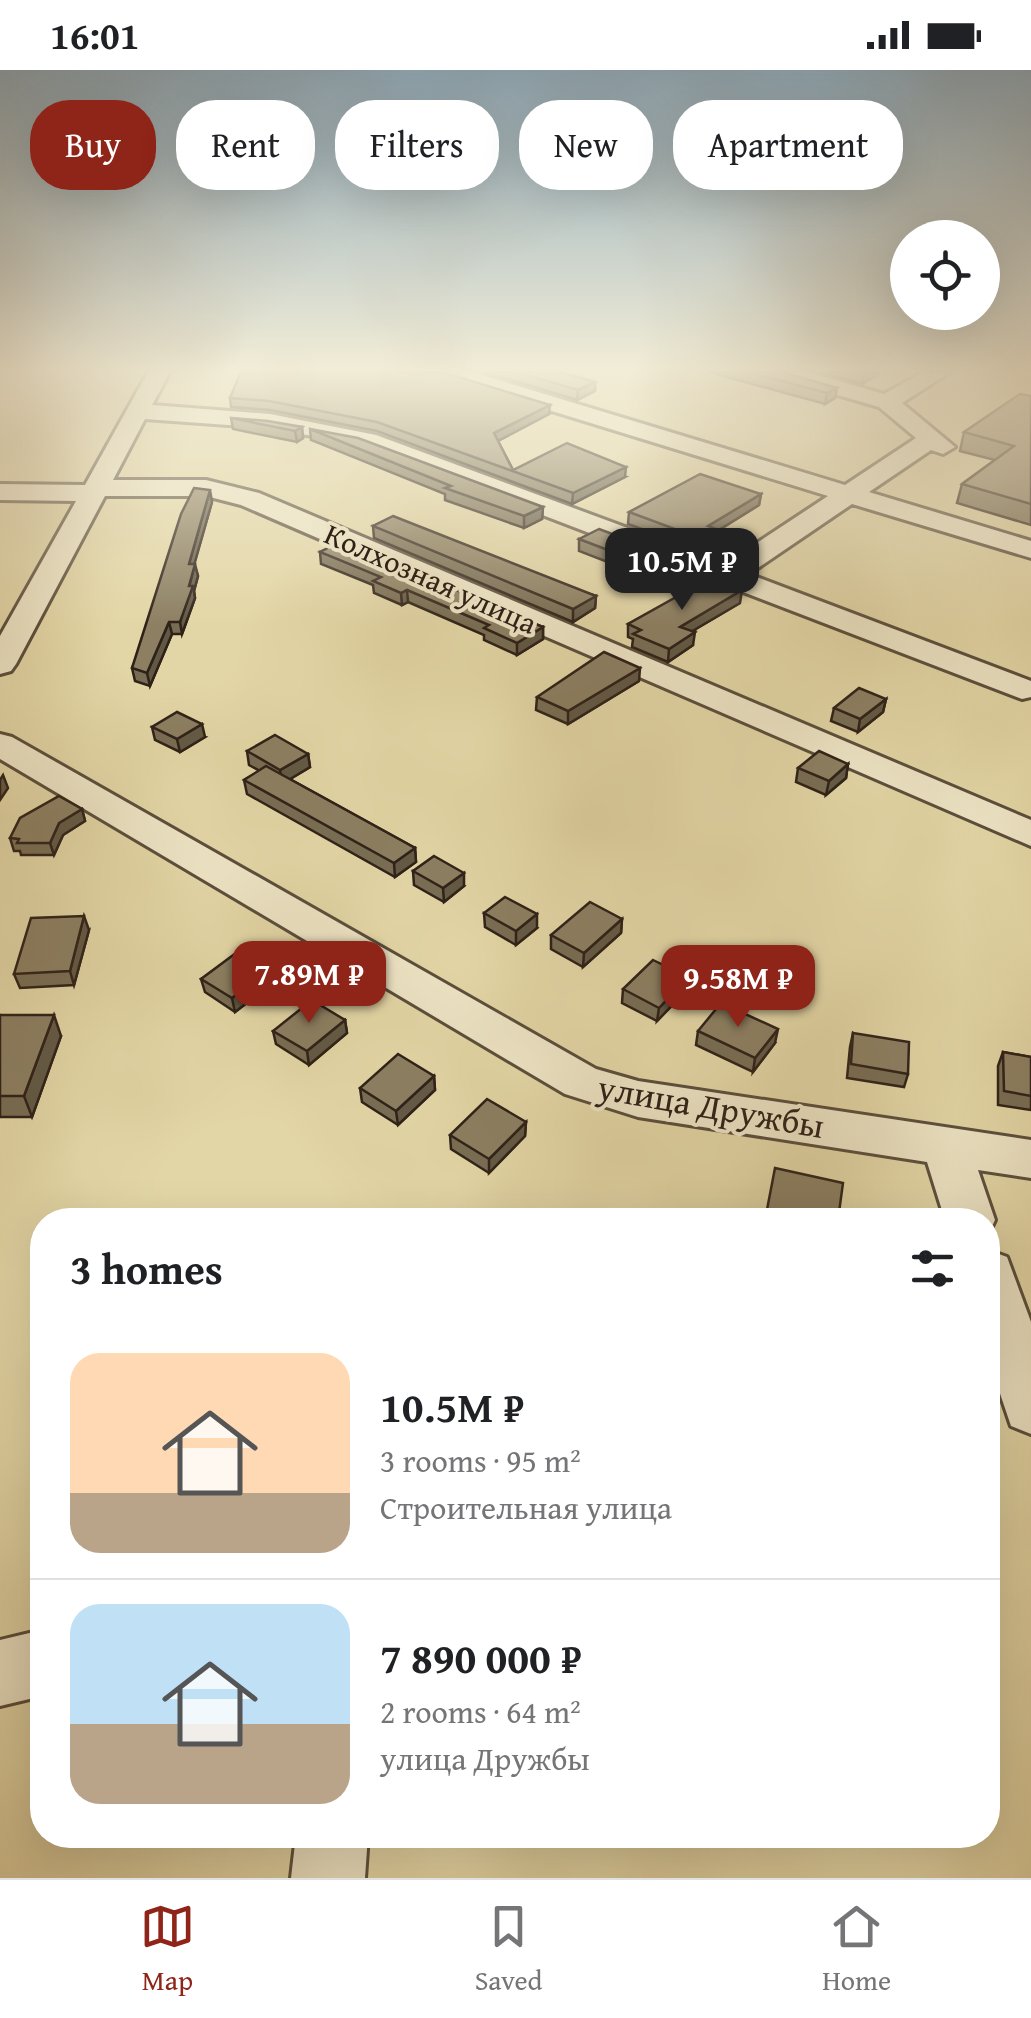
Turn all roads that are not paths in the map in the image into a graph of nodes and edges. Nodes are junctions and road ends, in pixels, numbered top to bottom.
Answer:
1 (114, 456) edge
2 (413, 456) edge
3 (726, 456) edge
4 (913, 456) edge
5 (96, 490) junction
6 (0, 492) edge
7 (846, 493) junction
8 (1031, 550) edge
9 (728, 575) junction
10 (0, 664) edge
11 (1022, 689) dead end
12 (0, 744) edge
13 (1031, 834) edge
14 (946, 1146) junction
15 (1031, 1159) edge
16 (966, 1208) edge
17 (1000, 1310) edge
18 (1031, 1406) edge
19 (30, 1666) edge
20 (0, 1673) edge
21 (331, 1848) edge
22 (328, 1878) edge

1 - 5 street
2 - 9 street
3 - 7 street
4 - 7 street
5 - 6 street, Колхозная улица
5 - 10 street
5 - 13 street, Колхозная улица
7 - 8 street
7 - 9 street
9 - 11 street
12 - 14 street, улица Дружбы
14 - 15 street, улица Дружбы
14 - 16 street
17 - 18 street
19 - 20 street
21 - 22 street

